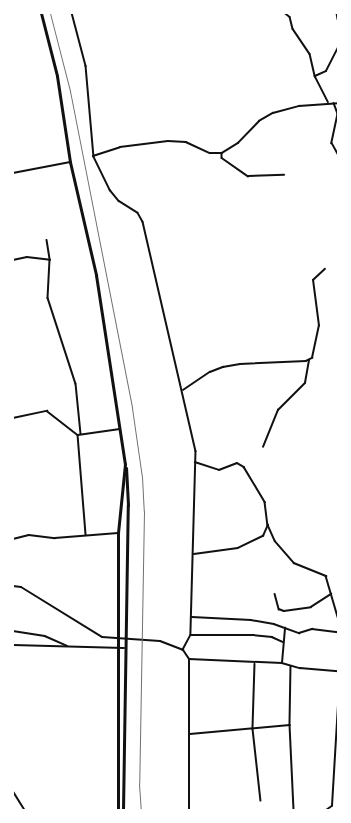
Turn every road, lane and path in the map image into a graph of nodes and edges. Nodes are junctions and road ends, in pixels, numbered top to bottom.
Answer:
1 (41, 13) edge
2 (72, 13) edge
3 (285, 13) edge
4 (337, 13) edge
5 (338, 19) edge
6 (338, 36) edge
7 (315, 76) junction
8 (328, 102) junction
9 (334, 102) junction
10 (338, 102) edge
11 (222, 153) junction
12 (338, 154) edge
13 (93, 156) junction
14 (70, 162) junction
15 (13, 173) edge
16 (284, 175) dead end
17 (47, 240) dead end
18 (13, 260) edge
19 (50, 260) junction
20 (325, 269) dead end
21 (309, 360) junction
22 (183, 390) junction
23 (13, 418) edge
24 (120, 429) junction
25 (81, 434) junction
26 (78, 435) junction
27 (263, 446) dead end
28 (195, 462) junction
29 (125, 464) junction
30 (268, 526) junction
31 (118, 533) junction
32 (86, 535) junction
33 (13, 539) edge
34 (194, 554) junction
35 (13, 586) edge
36 (275, 594) dead end
37 (331, 594) junction
38 (192, 617) junction
39 (338, 617) edge
40 (285, 628) junction
41 (13, 631) edge
42 (338, 632) edge
43 (191, 635) junction
44 (283, 642) junction
45 (13, 645) edge
46 (68, 647) junction
47 (120, 648) junction
48 (124, 648) junction
49 (183, 650) junction
50 (190, 659) junction
51 (282, 663) junction
52 (255, 664) junction
53 (291, 666) junction
54 (338, 670) edge
55 (338, 706) edge
56 (290, 725) junction
57 (253, 729) junction
58 (190, 734) junction
59 (13, 790) edge
60 (261, 801) dead end
61 (25, 810) edge
62 (118, 810) edge
63 (123, 810) edge
64 (189, 810) edge
65 (294, 810) edge
66 (326, 810) edge

1 - 14 highway
2 - 13 street
3 - 7 street
4 - 5 street
6 - 7 street
7 - 8 street
8 - 9 street
8 - 11 street
9 - 10 street
9 - 12 street
11 - 13 street
11 - 16 street
13 - 22 street
14 - 15 street
14 - 24 highway
17 - 19 street
18 - 19 street
19 - 25 street
20 - 21 street
21 - 22 street
21 - 27 street
22 - 28 street
23 - 26 street
24 - 25 street
24 - 29 highway
25 - 26 street
26 - 32 street
28 - 30 street
28 - 34 street
29 - 31 highway
29 - 48 highway
30 - 34 street
30 - 37 street
31 - 32 street
31 - 47 highway
32 - 33 street
34 - 38 street
35 - 49 street
36 - 37 street
37 - 39 street
38 - 40 street
38 - 43 street
40 - 42 street
40 - 44 street
41 - 46 street
43 - 44 street
43 - 49 street
44 - 51 street
45 - 46 street
46 - 47 street
47 - 48 street
47 - 62 highway
48 - 63 highway
49 - 50 street
50 - 52 street
50 - 58 street
51 - 52 street
51 - 53 street
52 - 57 street
53 - 54 street
53 - 56 street
55 - 66 street
56 - 57 street
56 - 65 street
57 - 58 street
57 - 60 street
58 - 64 street
59 - 61 street

